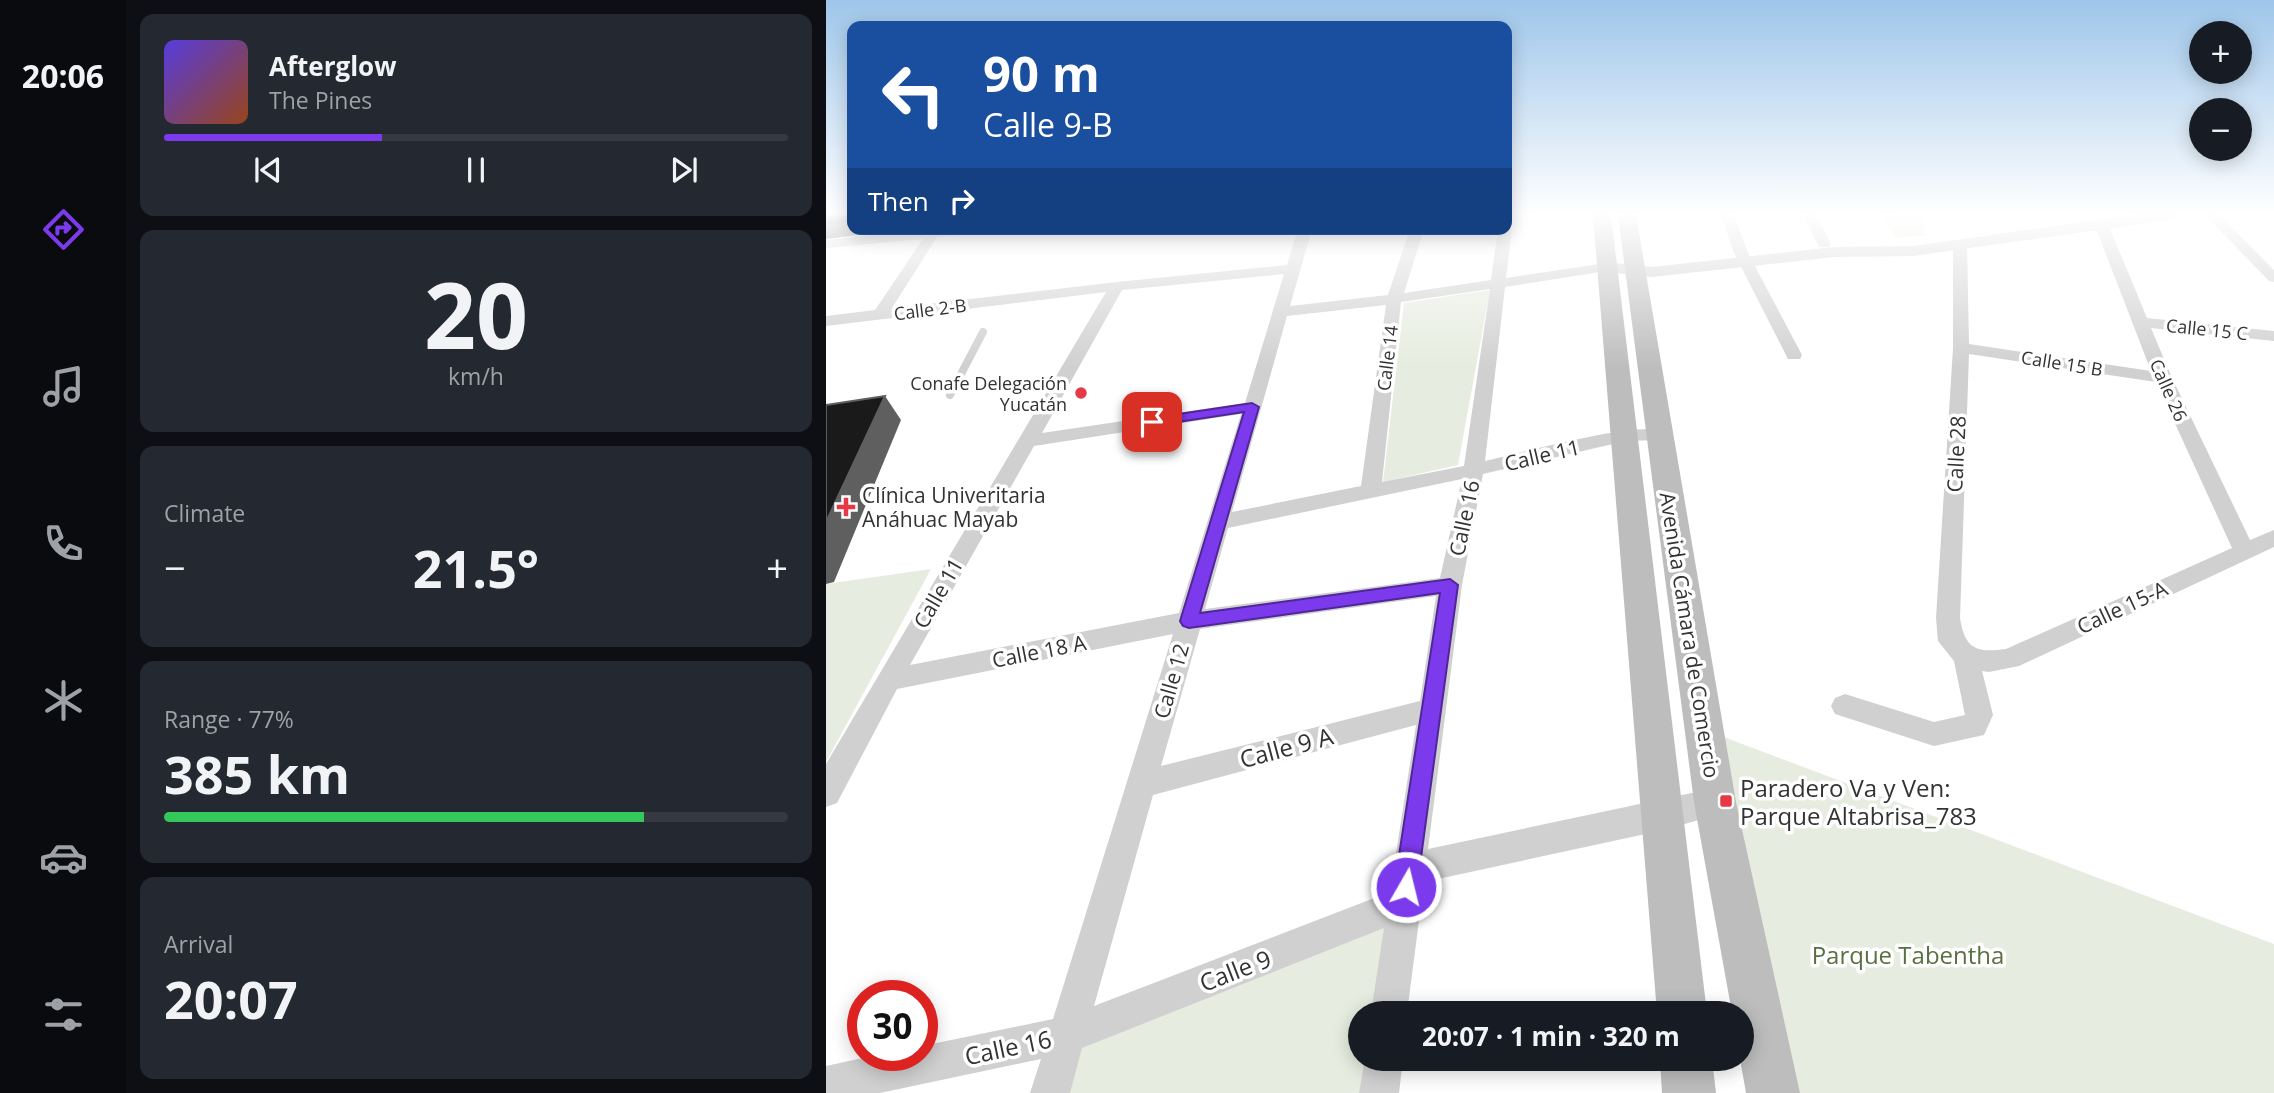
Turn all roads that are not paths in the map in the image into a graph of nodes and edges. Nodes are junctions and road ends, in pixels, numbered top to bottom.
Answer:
1 (912, 266) edge
2 (1294, 266) edge
3 (1405, 266) edge
4 (1501, 266) edge
5 (1691, 266) edge
6 (1748, 266) edge
7 (1960, 266) edge
8 (2120, 266) edge
9 (1624, 267) junction
10 (1293, 269) junction
11 (1499, 284) junction
12 (1117, 286) junction
13 (1394, 299) junction
14 (1280, 312) junction
15 (880, 315) junction
16 (826, 321) edge
17 (2140, 322) junction
18 (983, 332) dead end
19 (2274, 336) edge
20 (1961, 348) junction
21 (1794, 355) dead end
22 (2163, 379) junction
23 (950, 395) dead end
24 (1252, 407) junction
25 (1660, 434) junction
26 (1626, 435) junction
27 (1026, 441) junction
28 (1474, 470) junction
29 (1371, 490) junction
30 (1219, 522) junction
31 (2274, 538) edge
32 (2244, 550) junction
33 (1450, 585) junction
34 (1189, 621) junction
35 (1966, 657) junction
36 (888, 680) junction
37 (1845, 706) dead end
38 (1430, 710) junction
39 (1141, 785) junction
40 (826, 793) edge
41 (1715, 802) junction
42 (1664, 815) junction
43 (1408, 869) junction
44 (1403, 904) junction
45 (1391, 1001) edge
46 (1681, 1001) edge
47 (1067, 1035) junction
48 (1382, 1071) edge
49 (1687, 1071) edge
50 (826, 1085) edge
51 (1050, 1093) edge
52 (1379, 1093) edge
53 (1689, 1093) edge
54 (1773, 1093) edge

1 - 15 street
2 - 10 street, Calle 12
3 - 13 street, Calle 14
4 - 11 street, Calle 16
5 - 9 street
6 - 21 street
7 - 20 street, Calle 28
8 - 17 street, Calle 26
9 - 11 street
9 - 25 main road, Avenida Cámara de Comercio
9 - 26 main road, Avenida Cámara de Comercio
10 - 12 street, Calle 2-B
10 - 14 street, Calle 12
11 - 13 street
11 - 28 street, Calle 16
12 - 15 street, Calle 2-B
12 - 27 street, Calle 11
13 - 14 street
13 - 29 street, Calle 14
14 - 24 street, Calle 12
15 - 16 street, Calle 2-B
17 - 19 street, Calle 15 C
17 - 22 street, Calle 26
18 - 23 lane
20 - 22 street, Calle 15 B
20 - 35 street, Calle 28
22 - 32 street, Calle 26
24 - 27 street
24 - 30 street, Calle 12
25 - 26 street, Calle 11
25 - 41 main road, Avenida Cámara de Comercio
26 - 28 street, Calle 11
26 - 42 main road, Avenida Cámara de Comercio
27 - 36 street, Calle 11
28 - 29 street, Calle 11
28 - 33 street, Calle 16
29 - 30 street, Calle 11
30 - 34 street, Calle 12
31 - 32 street, Calle 15-A
32 - 35 street, Calle 15-A
33 - 34 street, Calle 18 A
33 - 38 street, Calle 16
34 - 36 street, Calle 18 A
34 - 39 street, Calle 12
35 - 37 street, Calle 28
36 - 40 street, Calle 11
38 - 39 street, Calle 9 A
38 - 43 street, Calle 16
39 - 47 street, Calle 12
41 - 42 street
41 - 54 main road, Avenida Cámara de Comercio
42 - 43 street
42 - 46 main road, Avenida Cámara de Comercio
43 - 44 street, Calle 16
44 - 45 street, Calle 16
44 - 47 street, Calle 9
47 - 50 street, Calle 16
47 - 51 street, Calle 12
48 - 52 street
49 - 53 main road

